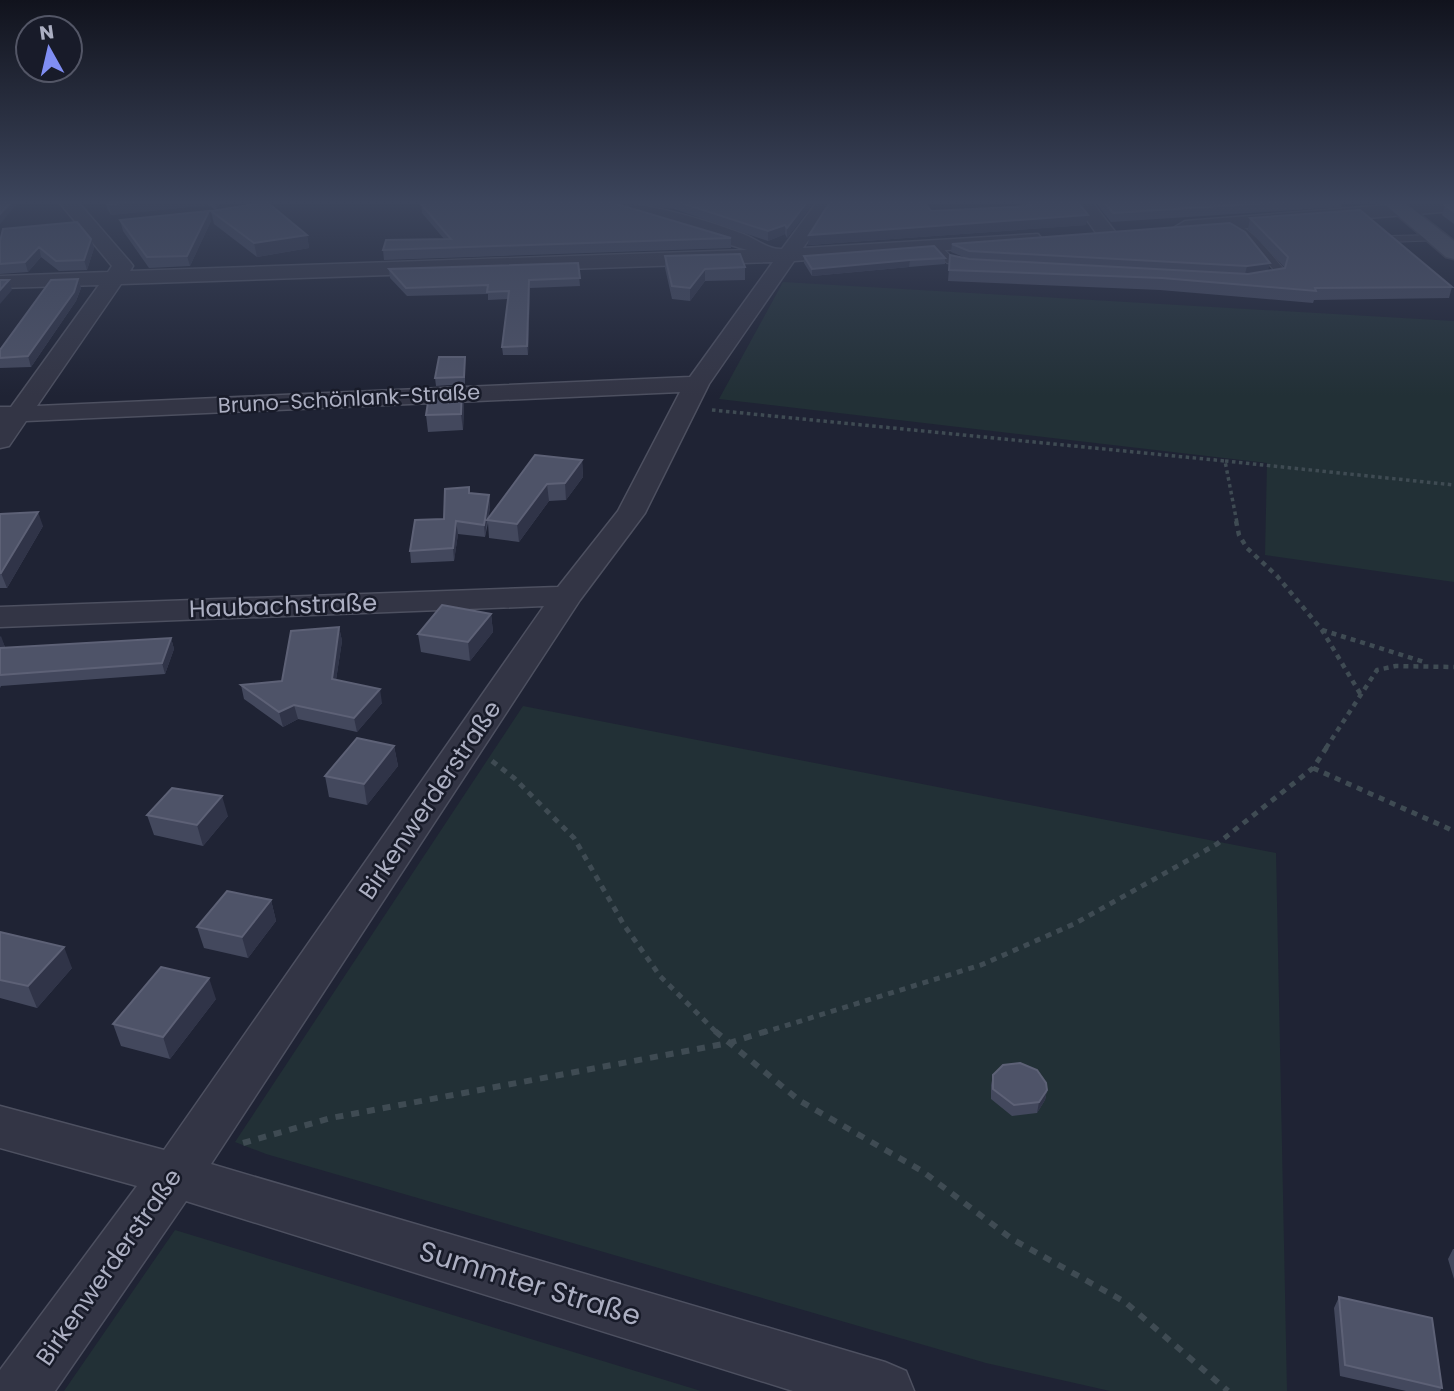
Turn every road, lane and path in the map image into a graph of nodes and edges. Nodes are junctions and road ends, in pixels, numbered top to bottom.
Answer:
1 (122, 267) edge
2 (451, 267) edge
3 (776, 267) edge
4 (1276, 267) edge
5 (114, 278) junction
6 (1245, 280) edge
7 (0, 282) edge
8 (690, 396) junction
9 (8, 415) edge
10 (0, 440) edge
11 (1225, 461) junction
12 (1454, 485) edge
13 (567, 596) junction
14 (0, 617) edge
15 (1322, 630) junction
16 (1434, 665) junction
17 (1454, 667) edge
18 (1362, 695) junction
19 (469, 744) junction
20 (1313, 768) junction
21 (1454, 831) edge
22 (729, 1043) junction
23 (0, 1127) edge
24 (180, 1167) junction
25 (20, 1391) edge
26 (885, 1391) edge
27 (1228, 1391) edge

1 - 5 street
2 - 5 street
3 - 8 street, Birkenwerderstraße
4 - 6 lane
5 - 7 street
5 - 9 street
8 - 9 street, Bruno-Schönlank-Straße
8 - 11 path
8 - 13 street, Birkenwerderstraße
9 - 10 street
11 - 12 path
11 - 15 path
13 - 14 street, Haubachstraße
13 - 19 street, Birkenwerderstraße
15 - 16 path
15 - 18 path
16 - 17 path
16 - 18 path
18 - 20 path
19 - 22 path
19 - 24 street, Birkenwerderstraße
20 - 21 path
20 - 22 path
22 - 24 path
22 - 27 path
23 - 24 street, Summter Straße
24 - 25 street, Birkenwerderstraße
24 - 26 street, Summter Straße

